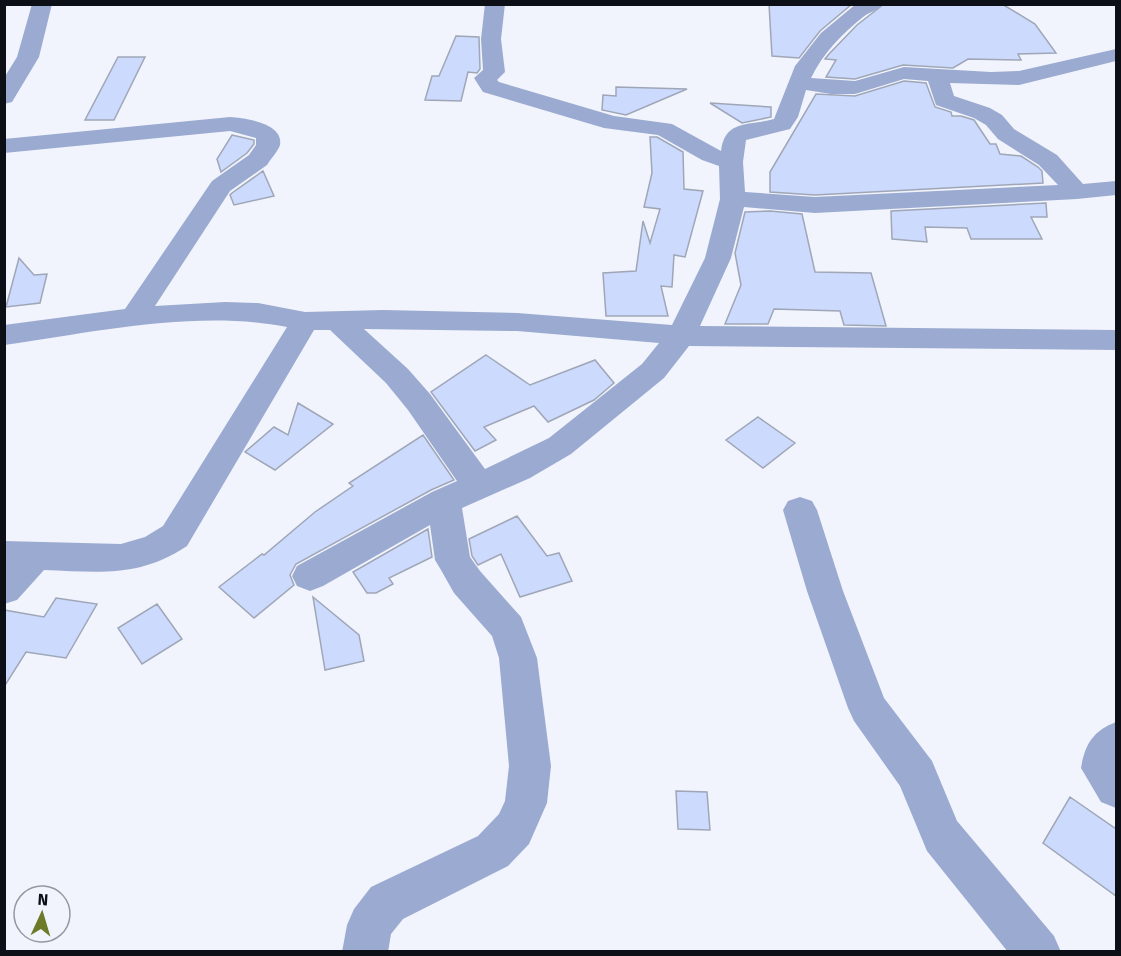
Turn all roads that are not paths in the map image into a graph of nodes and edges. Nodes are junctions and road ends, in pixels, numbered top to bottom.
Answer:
1 (42, 4) edge
2 (495, 4) edge
3 (873, 4) edge
4 (1116, 55) edge
5 (938, 74) junction
6 (798, 82) junction
7 (4, 97) edge
8 (4, 146) edge
9 (731, 162) junction
10 (1116, 188) edge
11 (1077, 192) junction
12 (733, 199) junction
13 (134, 317) junction
14 (305, 321) junction
15 (338, 321) junction
16 (4, 334) edge
17 (681, 336) junction
18 (1116, 340) edge
19 (462, 493) junction
20 (800, 510) dead end
21 (20, 556) edge
22 (310, 576) dead end
23 (4, 589) edge
24 (1116, 741) edge
25 (1116, 788) edge
26 (365, 951) edge
27 (1038, 951) edge

1 - 7 street
2 - 9 street
3 - 6 street
4 - 5 street
5 - 6 street
5 - 11 street
6 - 9 street
8 - 13 street
9 - 12 street
10 - 11 street
11 - 12 street
12 - 17 street
13 - 14 street
13 - 16 street
14 - 15 street
14 - 21 street
15 - 17 street
15 - 19 street
17 - 18 street
17 - 19 street
19 - 22 street
19 - 26 street
20 - 27 street
21 - 23 street
24 - 25 street

